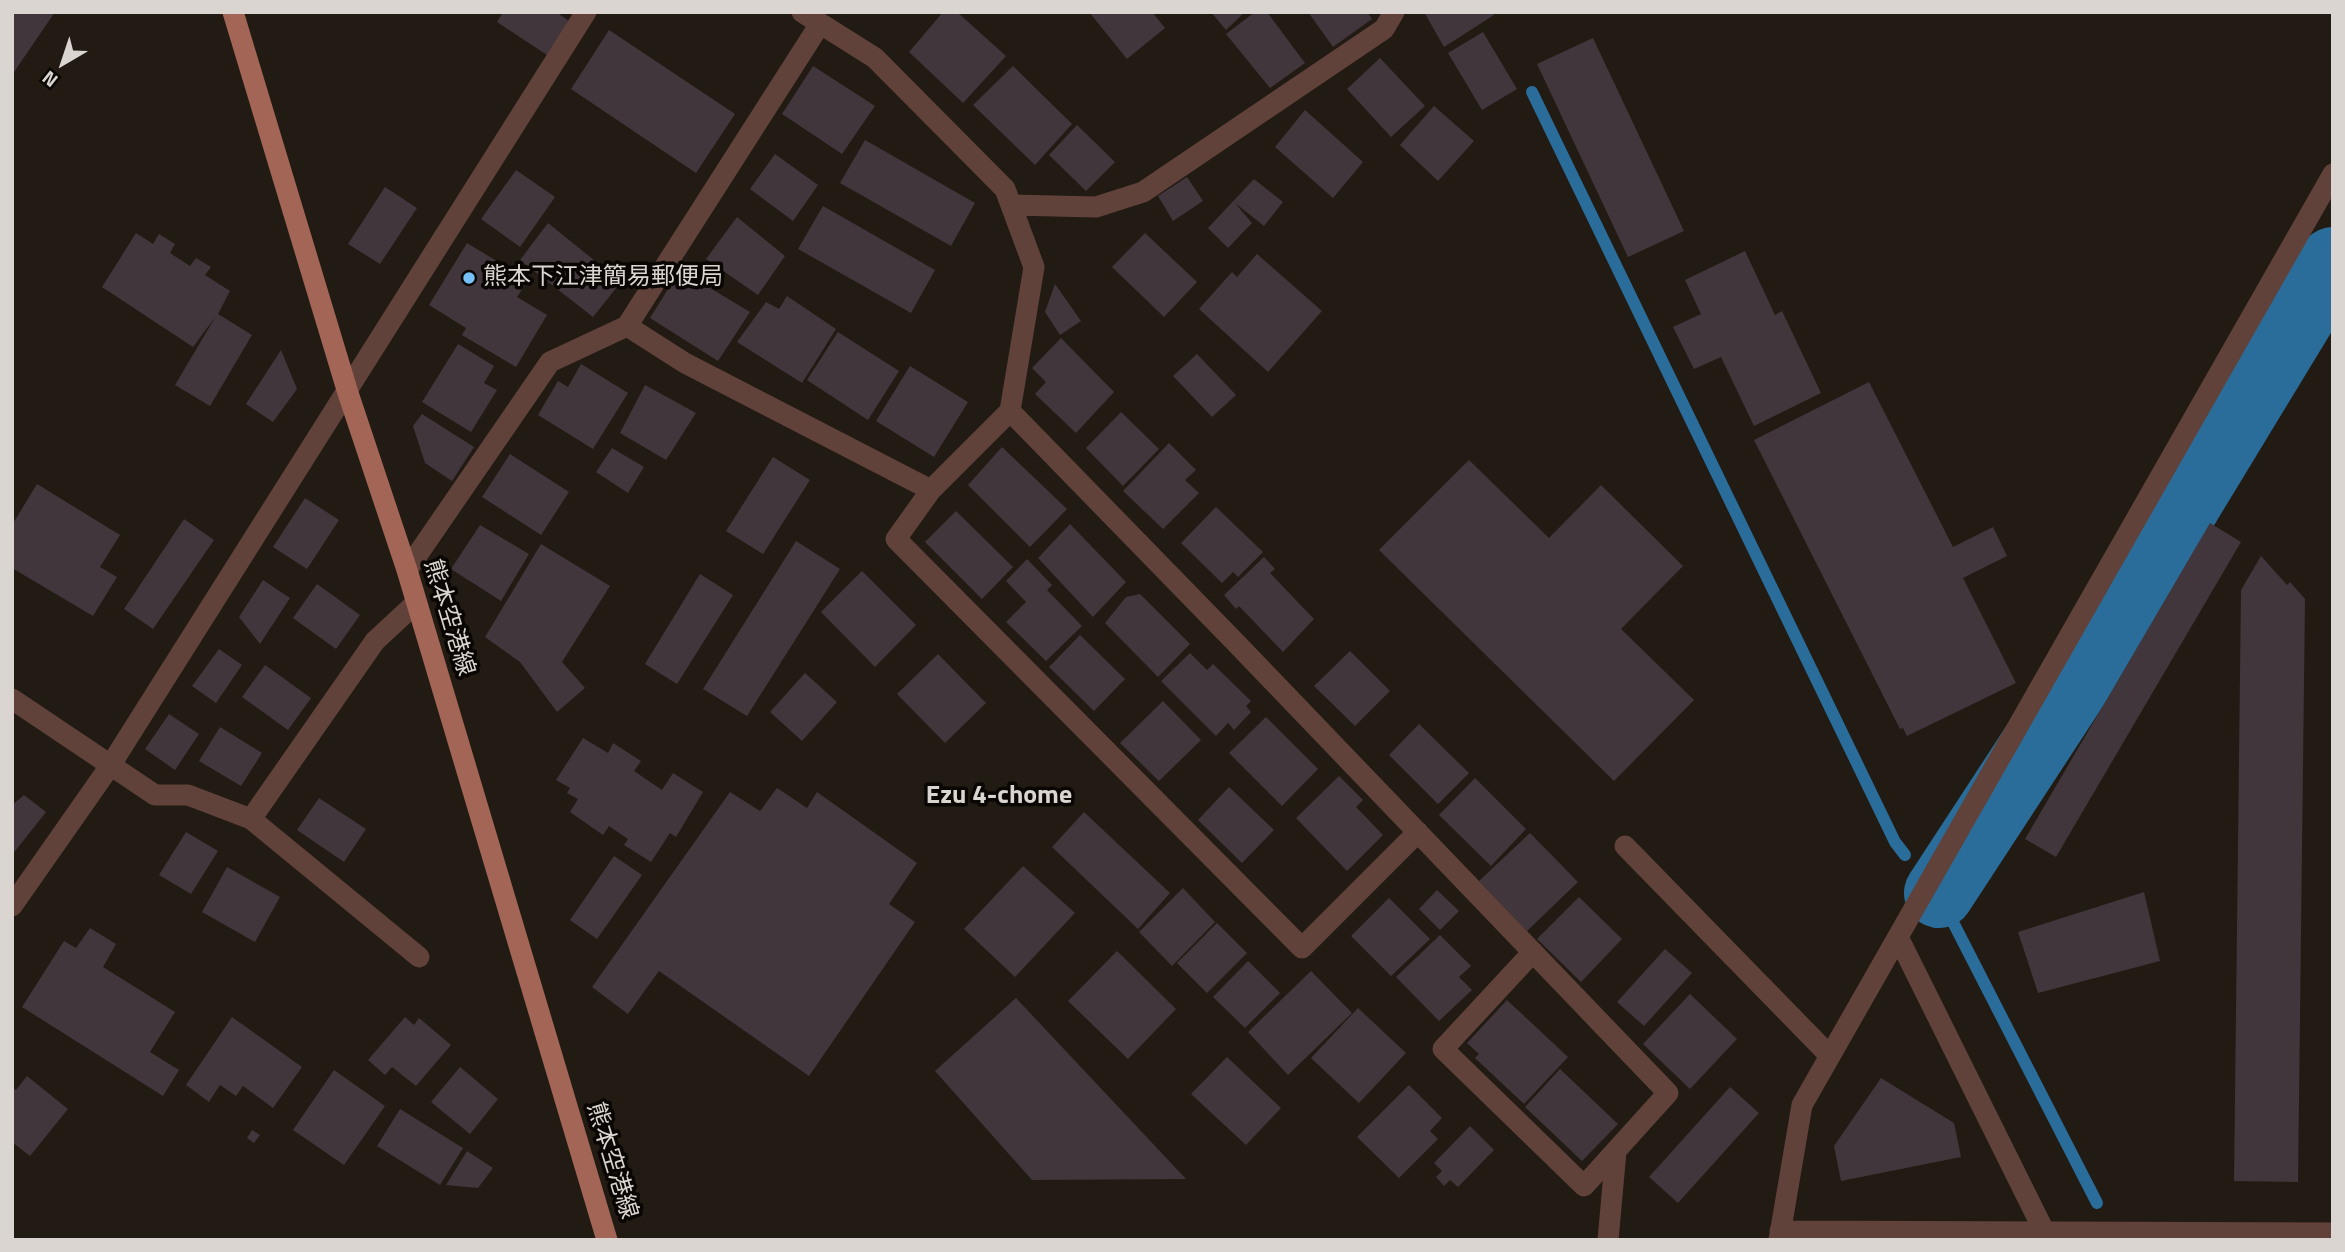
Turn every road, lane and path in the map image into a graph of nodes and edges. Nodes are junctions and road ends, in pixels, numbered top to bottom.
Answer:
1 (233, 12) edge
2 (586, 12) edge
3 (1394, 12) edge
4 (811, 18) edge
5 (2333, 174) edge
6 (1012, 205) junction
7 (627, 326) junction
8 (348, 393) junction
9 (1010, 411) junction
10 (931, 491) junction
11 (407, 570) junction
12 (416, 603) junction
13 (12, 699) edge
14 (110, 766) junction
15 (251, 819) junction
16 (1418, 832) junction
17 (1625, 846) dead end
18 (12, 906) edge
19 (1898, 937) junction
20 (1533, 952) junction
21 (419, 957) dead end
22 (1830, 1056) junction
23 (1616, 1151) junction
24 (2043, 1231) junction
25 (2333, 1233) edge
26 (1779, 1235) edge
27 (607, 1240) edge
28 (1608, 1240) edge

1 - 8 main road, 熊本空港線
2 - 8 street
3 - 6 street
4 - 6 street
4 - 7 street
5 - 19 street
6 - 9 street
7 - 10 street
7 - 11 street
8 - 11 main road, 熊本空港線
8 - 14 street
9 - 10 street
9 - 16 street
10 - 16 street
11 - 12 main road, 熊本空港線
12 - 15 street
12 - 27 main road, 熊本空港線
13 - 14 street
14 - 15 street
14 - 18 street
15 - 21 street
16 - 20 street
17 - 22 street
19 - 22 street
19 - 24 street
20 - 23 street
20 - 23 street
22 - 26 street
23 - 28 street
24 - 25 street
24 - 26 street

